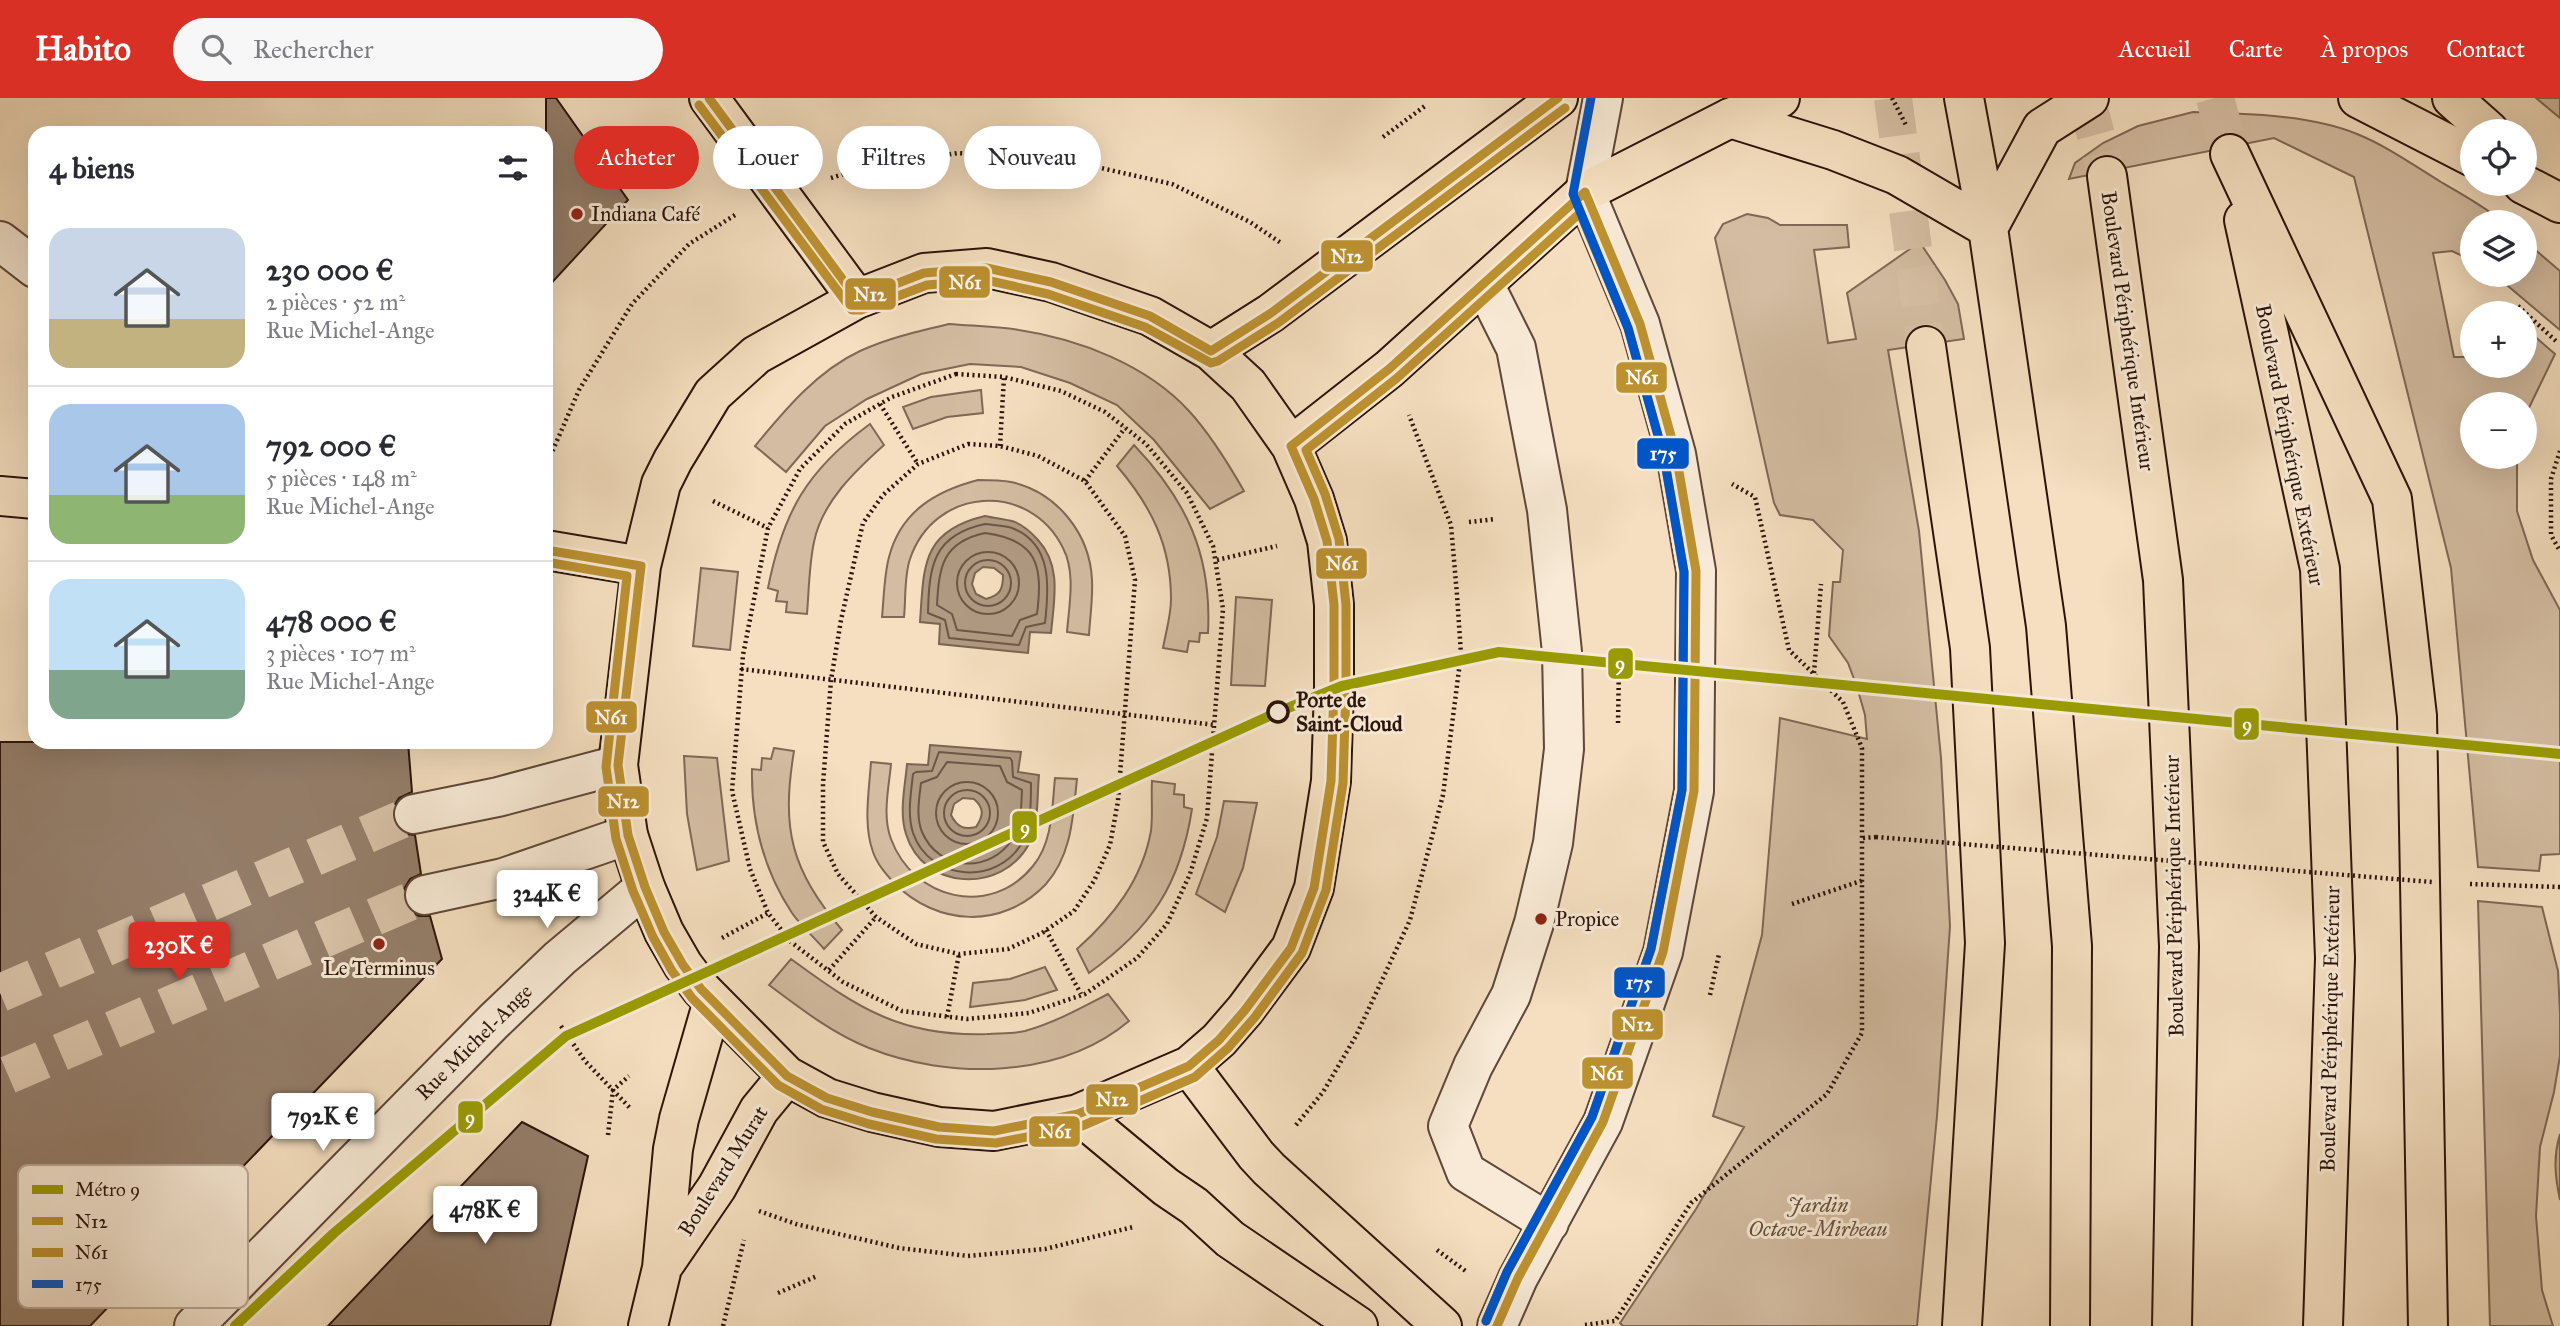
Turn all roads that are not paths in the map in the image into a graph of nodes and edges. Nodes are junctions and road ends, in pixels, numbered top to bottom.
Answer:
1 (709, 98) edge
2 (1558, 98) edge
3 (1603, 98) edge
4 (1780, 98) edge
5 (1964, 98) edge
6 (2089, 98) edge
7 (2358, 98) edge
8 (2452, 98) edge
9 (1730, 118) junction
10 (2476, 119) edge
11 (2460, 151) edge
12 (2537, 175) edge
13 (2107, 176) tunnel mouth
14 (2537, 191) edge
15 (1585, 192) junction
16 (2560, 195) edge
17 (2560, 203) edge
18 (1988, 228) junction
19 (0, 241) edge
20 (28, 263) edge
21 (1484, 284) junction
22 (857, 299) junction
23 (1926, 346) tunnel mouth
24 (1211, 351) junction
25 (1291, 446) junction
26 (0, 496) edge
27 (28, 498) edge
28 (553, 552) edge
29 (640, 566) junction
30 (618, 765) junction
31 (414, 814) tunnel mouth
32 (628, 835) junction
33 (645, 887) junction
34 (425, 895) tunnel mouth
35 (713, 1001) junction
36 (1189, 1066) junction
37 (787, 1076) junction
38 (1078, 1114) junction
39 (1549, 1223) junction
40 (662, 1268) junction
41 (248, 1271) edge
42 (212, 1308) edge
43 (194, 1326) edge
44 (648, 1326) edge
45 (1358, 1326) edge
46 (1442, 1326) edge
47 (1497, 1326) edge
48 (1962, 1326) edge
49 (2070, 1326) edge
50 (2172, 1326) edge
51 (2323, 1326) edge
52 (2428, 1326) edge

1 - 22 main road
2 - 24 main road
3 - 15 street
4 - 9 main road
5 - 18 main road
6 - 18 main road
7 - 11 main road
8 - 10 main road
9 - 15 main road
9 - 18 main road
12 - 16 main road
13 - 50 main road, Boulevard Périphérique Intérieur
14 - 17 main road
15 - 21 main road
15 - 39 street
18 - 49 main road
19 - 20 street
21 - 25 main road
21 - 39 street
22 - 24 main road
22 - 29 main road
23 - 48 main road
24 - 25 main road
25 - 36 main road
26 - 27 main road
28 - 29 main road
29 - 30 main road
30 - 31 street
30 - 32 main road
32 - 33 main road
32 - 34 street
33 - 35 main road
33 - 41 street, Rue Michel-Ange
35 - 37 main road
35 - 40 main road, Boulevard Murat
36 - 38 main road
36 - 46 main road
37 - 38 main road
37 - 40 main road, Boulevard Murat
38 - 45 main road
39 - 47 street
40 - 44 main road, Boulevard Murat
42 - 43 street, Rue Michel-Ange
51 - 52 main road, Boulevard Périphérique Extérieur

